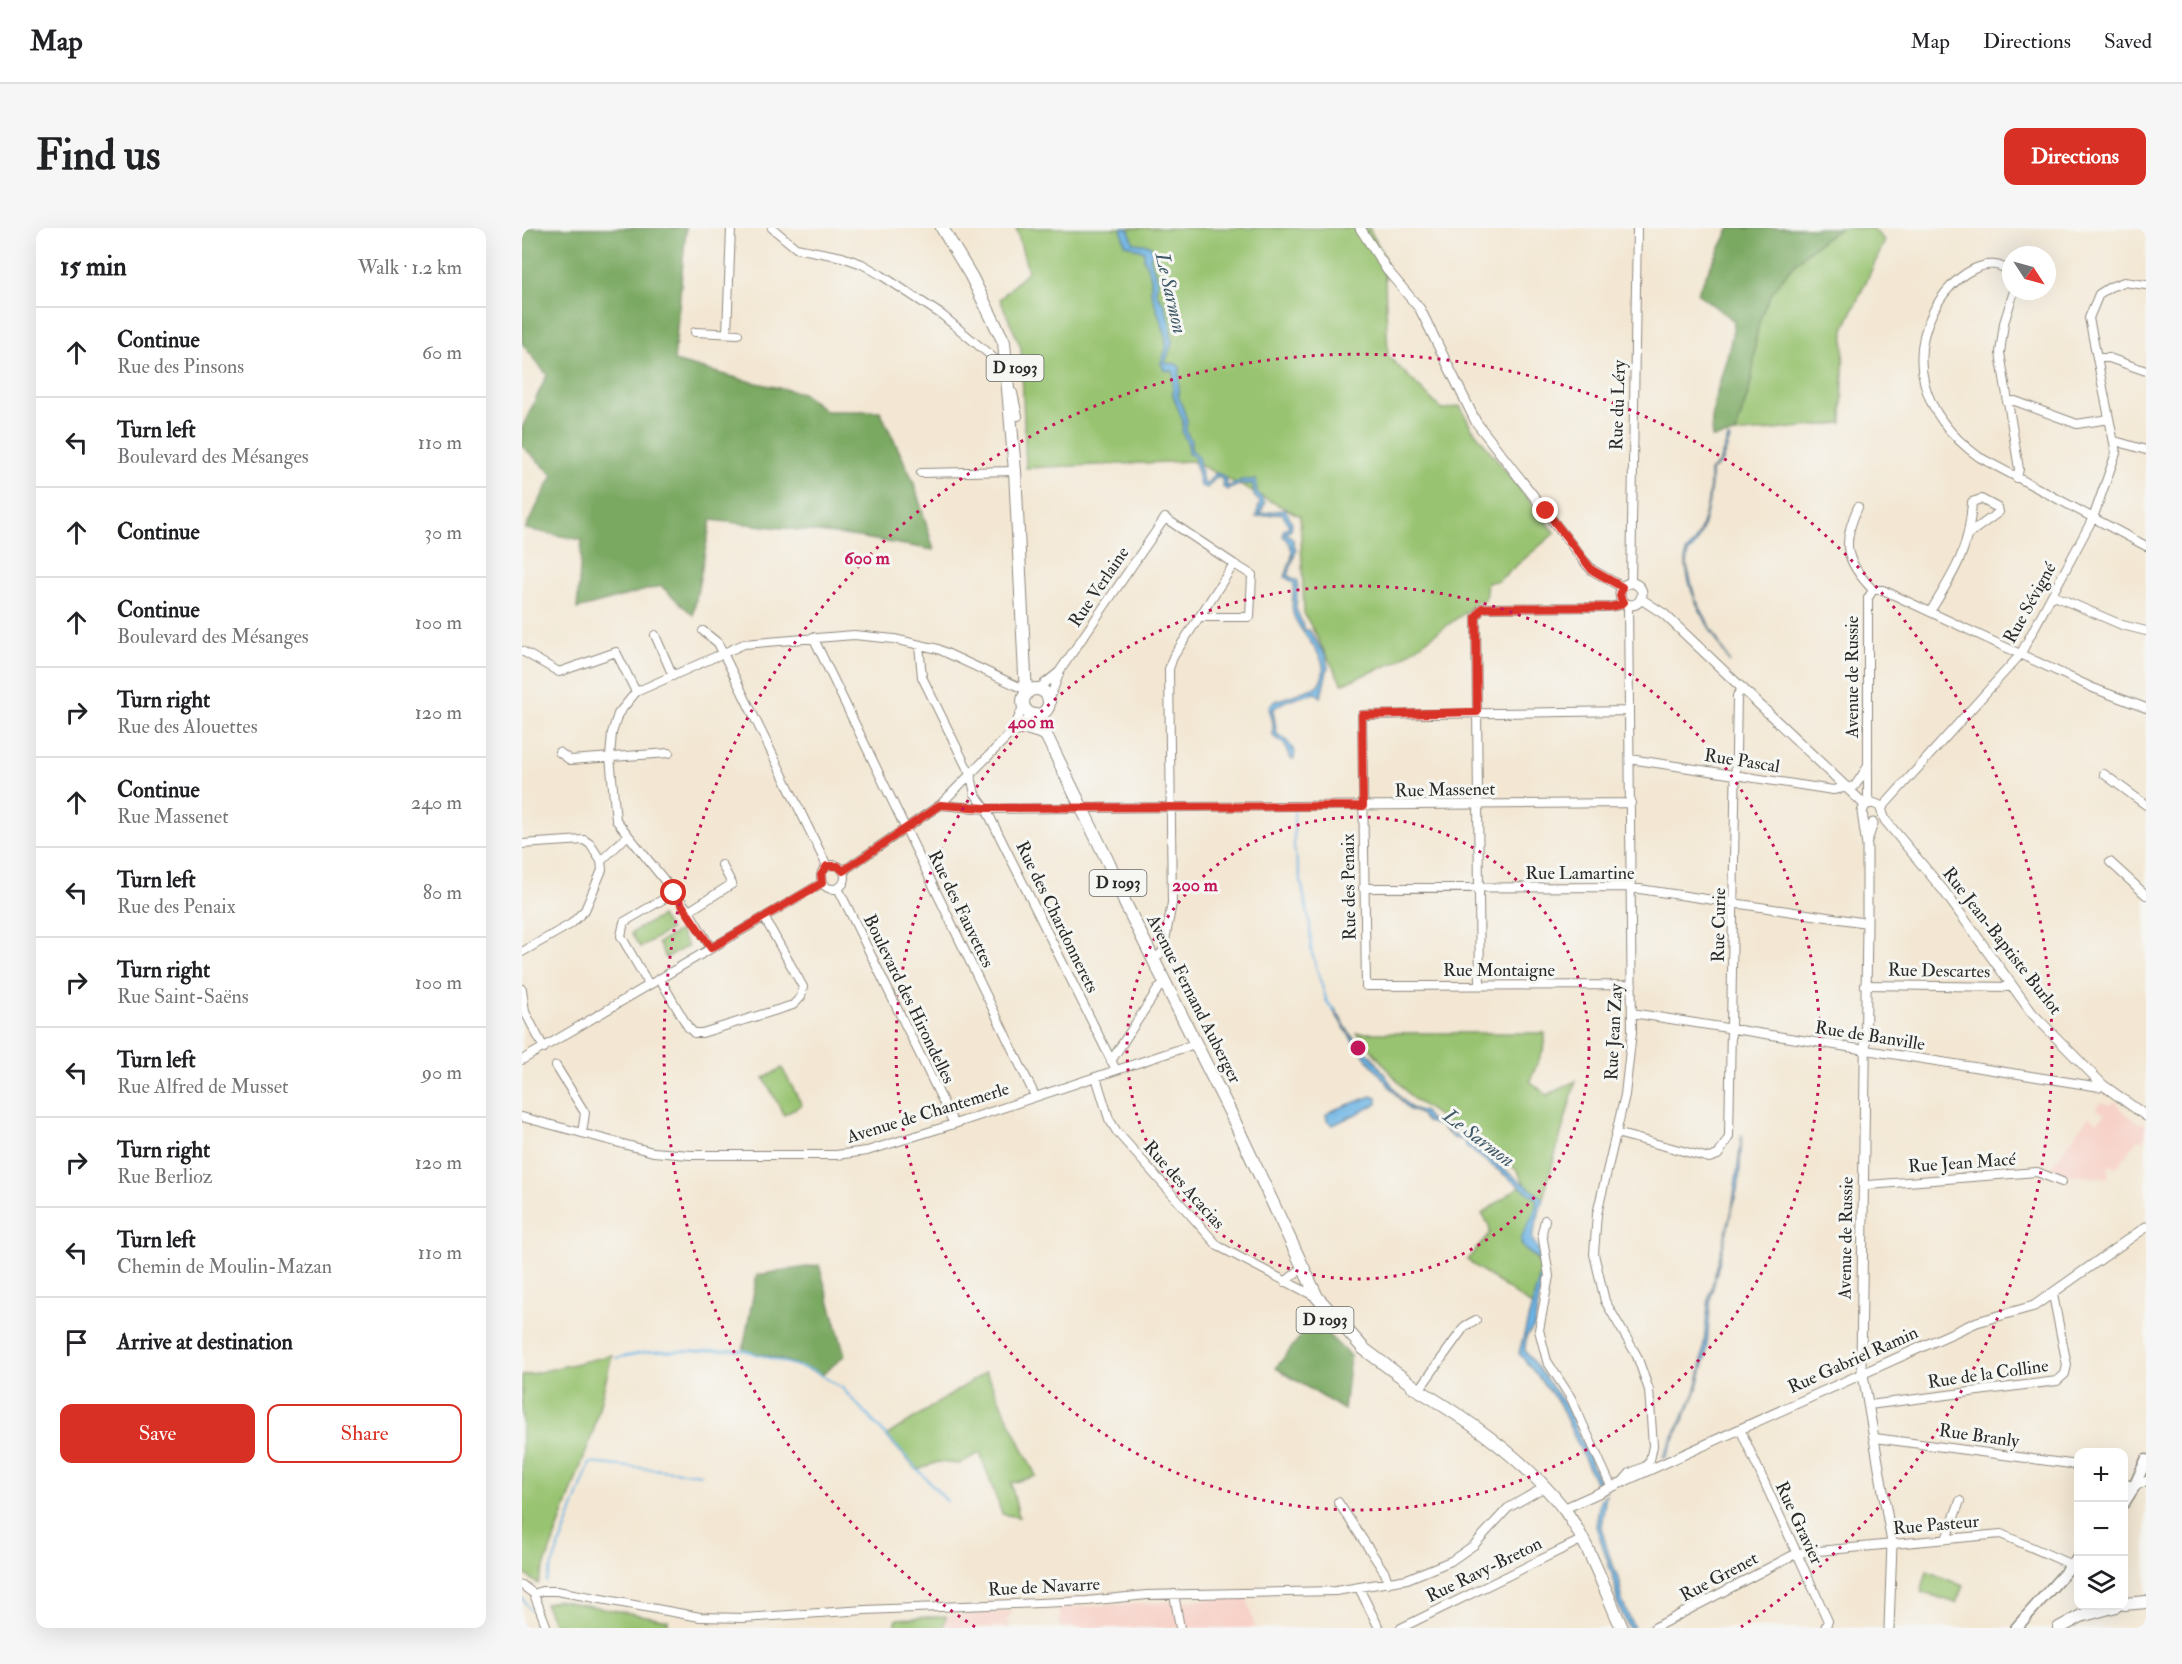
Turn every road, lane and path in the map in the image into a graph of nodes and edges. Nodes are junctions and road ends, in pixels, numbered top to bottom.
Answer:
1 (731, 228) edge
2 (772, 228) edge
3 (942, 228) edge
4 (1360, 228) edge
5 (1636, 228) edge
6 (2002, 266) edge
7 (971, 276) junction
8 (2146, 285) edge
9 (2011, 300) edge
10 (695, 332) dead end
11 (727, 333) junction
12 (738, 334) dead end
13 (2097, 358) junction
14 (1008, 370) junction
15 (2146, 371) edge
16 (2007, 402) junction
17 (1018, 416) junction
18 (2109, 419) junction
19 (2115, 441) junction
20 (2146, 450) edge
21 (1015, 471) junction
22 (921, 473) dead end
23 (2017, 478) junction
24 (1858, 507) dead end
25 (2093, 518) junction
26 (1970, 533) junction
27 (2146, 546) edge
28 (1234, 564) junction
29 (1626, 585) junction
30 (1873, 590) junction
31 (2052, 595) junction
32 (1641, 599) junction
33 (1625, 603) junction
34 (1930, 612) junction
35 (1199, 617) junction
36 (703, 631) dead end
37 (2146, 631) edge
38 (655, 635) dead end
39 (813, 637) junction
40 (919, 645) junction
41 (522, 651) edge
42 (723, 653) junction
43 (2020, 655) junction
44 (1026, 670) junction
45 (1059, 672) junction
46 (673, 676) junction
47 (1010, 682) junction
48 (1743, 688) junction
49 (636, 692) junction
50 (1050, 698) joint
51 (1031, 702) junction
52 (2146, 708) edge
53 (1629, 711) junction
54 (1477, 712) junction
55 (1012, 732) junction
56 (1047, 737) junction
57 (559, 752) dead end
58 (669, 753) dead end
59 (610, 757) junction
60 (1630, 759) junction
61 (1868, 766) junction
62 (2104, 774) dead end
63 (1735, 775) junction
64 (971, 776) junction
65 (1849, 787) junction
66 (1631, 803) junction
67 (1478, 804) junction
68 (1868, 804) junction
69 (940, 805) junction
70 (2146, 805) edge
71 (1171, 806) junction
72 (1363, 806) junction
73 (986, 808) junction
74 (1080, 808) junction
75 (1875, 817) junction
76 (906, 830) junction
77 (627, 836) junction
78 (522, 844) edge
79 (601, 861) junction
80 (2110, 862) dead end
81 (722, 865) dead end
82 (827, 866) junction
83 (843, 871) junction
84 (822, 883) junction
85 (1632, 887) junction
86 (838, 888) junction
87 (1363, 888) junction
88 (1479, 888) junction
89 (674, 893) junction
90 (2146, 895) edge
91 (1734, 903) junction
92 (689, 911) junction
93 (764, 917) junction
94 (1867, 923) junction
95 (711, 948) junction
96 (522, 952) edge
97 (1154, 960) junction
98 (660, 979) junction
99 (1165, 984) junction
100 (649, 985) junction
101 (1480, 985) junction
102 (1632, 985) junction
103 (1865, 985) junction
104 (1366, 986) joint
105 (2012, 987) junction
106 (522, 989) edge
107 (1632, 1013) junction
108 (1733, 1030) junction
109 (1195, 1044) junction
110 (544, 1048) junction
111 (1864, 1050) junction
112 (522, 1060) edge
113 (1111, 1060) junction
114 (556, 1066) dead end
115 (1116, 1071) junction
116 (1096, 1077) junction
117 (2103, 1085) junction
118 (1035, 1096) junction
119 (2146, 1114) edge
120 (522, 1117) edge
121 (954, 1124) junction
122 (582, 1133) junction
123 (1616, 1133) junction
124 (2062, 1182) dead end
125 (1863, 1189) junction
126 (1276, 1213) junction
127 (1545, 1220) dead end
128 (2146, 1227) edge
129 (1297, 1272) junction
130 (1285, 1282) junction
131 (1311, 1294) junction
132 (2052, 1295) junction
133 (1476, 1320) dead end
134 (1863, 1373) junction
135 (1419, 1390) junction
136 (1869, 1405) junction
137 (1740, 1429) junction
138 (1875, 1438) junction
139 (1653, 1446) junction
140 (2146, 1460) edge
141 (1661, 1464) junction
142 (2074, 1464) edge
143 (1623, 1481) junction
144 (2146, 1481) edge
145 (2129, 1485) edge
146 (1611, 1486) junction
147 (1543, 1488) junction
148 (1960, 1501) dead end
149 (1338, 1502) dead end
150 (2124, 1502) edge
151 (1563, 1509) junction
152 (1946, 1539) junction
153 (1581, 1540) junction
154 (1892, 1543) junction
155 (1797, 1553) junction
156 (2074, 1561) edge
157 (2074, 1562) edge
158 (1388, 1583) junction
159 (522, 1585) edge
160 (1359, 1588) junction
161 (534, 1594) junction
162 (1174, 1594) junction
163 (2146, 1602) edge
164 (2128, 1604) edge
165 (2100, 1610) edge
166 (1669, 1624) edge
167 (547, 1628) edge
168 (1180, 1628) edge
169 (1379, 1628) edge
170 (1401, 1628) edge
171 (1622, 1628) edge
172 (1654, 1628) edge
173 (1825, 1628) edge
174 (1889, 1628) edge
175 (2016, 1628) edge
176 (2059, 1628) edge

1 - 11 street
2 - 14 street
3 - 7 main road, D 1093
4 - 29 street
5 - 29 street, Rue du Léry
6 - 23 street
7 - 14 main road, D 1093
7 - 17 main road, D 1093
8 - 13 street
9 - 16 street
10 - 11 street
11 - 12 street
13 - 15 street
13 - 18 street
14 - 17 street
14 - 21 main road, D 1093
16 - 18 street
16 - 23 street
17 - 21 main road, D 1093
18 - 19 street
19 - 20 street
19 - 25 street, Rue Sévigné
21 - 22 street
21 - 44 main road, D 1093
23 - 25 street
24 - 30 street
25 - 27 street
25 - 31 street, Rue Sévigné
26 - 26 street
26 - 34 street
28 - 35 street
28 - 35 street
28 - 45 street, Rue Verlaine
29 - 32 street
29 - 33 street
30 - 34 street
30 - 61 street, Avenue de Russie
31 - 37 street
31 - 43 street, Rue Sévigné
32 - 33 street
32 - 48 street
33 - 53 street, Rue Jean Zay
33 - 54 street
34 - 43 street
35 - 71 street
36 - 42 street
38 - 46 street
39 - 40 street
39 - 42 street
39 - 76 street, Rue des Fauvettes
40 - 47 street
40 - 64 street, Rue des Chardonnerets
41 - 49 street
42 - 46 street
42 - 82 street
43 - 52 street
43 - 75 street, Rue Sévigné
44 - 47 street
44 - 51 main road
45 - 50 street, Rue Verlaine
45 - 51 street, Rue Verlaine
46 - 49 street
47 - 51 street
48 - 63 street, Rue Curie
48 - 65 street
49 - 59 street
50 - 51 main road
51 - 55 street
51 - 55 street, Rue Verlaine
51 - 56 main road, Avenue Fernand Auberger / D 1093
53 - 54 street
53 - 60 street, Rue Jean Zay
54 - 67 street
54 - 72 street, Rue des Penaix
55 - 56 street
55 - 64 street
56 - 74 main road, Avenue Fernand Auberger / D 1093
57 - 59 street
58 - 59 street
59 - 77 street
60 - 63 street, Rue Pascal
60 - 66 street, Rue Jean Zay
61 - 65 street
61 - 68 street, Avenue de Russie
62 - 70 street
63 - 65 street, Rue Pascal
63 - 91 street, Rue Curie
64 - 69 street
64 - 73 street, Rue des Chardonnerets
65 - 68 street
66 - 67 street, Rue Massenet
66 - 85 street, Rue Jean Zay
67 - 72 street, Rue Massenet
67 - 88 street
68 - 75 street
68 - 75 street, Avenue de Russie
69 - 73 street, Rue Massenet
69 - 76 street
71 - 72 street, Rue Massenet
71 - 74 street, Rue Massenet
71 - 97 street
72 - 87 street, Rue des Penaix
73 - 74 street, Rue Massenet
73 - 113 street, Rue des Chardonnerets
74 - 97 main road, Avenue Fernand Auberger / D 1093
75 - 94 street, Avenue de Russie
75 - 105 street, Rue Jean-Baptiste Burlot
76 - 83 street
76 - 118 street, Rue des Fauvettes
77 - 79 street
77 - 89 street
78 - 79 street
79 - 96 street
80 - 90 street
81 - 92 street
82 - 83 street
82 - 84 street
83 - 86 street
84 - 86 street
84 - 93 street
85 - 88 street, Rue Lamartine
85 - 91 street, Rue Lamartine
85 - 102 street, Rue Jean Zay
86 - 121 street, Boulevard des Hirondelles
87 - 88 street, Rue Lamartine
87 - 104 street, Rue des Penaix
88 - 101 street
89 - 92 street
89 - 100 street
91 - 94 street, Rue Lamartine
91 - 108 street, Rue Curie
92 - 95 street
93 - 95 street
93 - 98 street
94 - 103 street, Avenue de Russie
95 - 98 street
97 - 99 main road, Avenue Fernand Auberger / D 1093
98 - 100 street
99 - 109 main road, Avenue Fernand Auberger / D 1093
99 - 113 street
100 - 110 street
101 - 102 street, Rue Montaigne
101 - 104 street, Rue Montaigne
102 - 107 street, Rue Jean Zay
103 - 105 street, Rue Descartes
103 - 111 street, Avenue de Russie
105 - 117 street, Rue Jean-Baptiste Burlot
106 - 110 street
107 - 108 street, Rue de Banville
107 - 123 street, Rue Jean Zay
108 - 111 street, Rue de Banville
108 - 123 street, Rue Curie
109 - 115 street, Avenue de Chantemerle
109 - 126 main road, Avenue Fernand Auberger / D 1093
110 - 112 street
111 - 117 street, Rue de Banville
111 - 125 street, Avenue de Russie
113 - 115 street, Rue des Chardonnerets
114 - 122 street
115 - 116 street, Avenue de Chantemerle
116 - 118 street, Avenue de Chantemerle
116 - 130 street, Rue des Acacias
117 - 119 street, Rue Jean-Baptiste Burlot
118 - 121 street, Avenue de Chantemerle
120 - 122 street, Avenue de Chantemerle
121 - 122 street, Avenue de Chantemerle
123 - 139 street, Rue Jean Zay
124 - 125 street, Rue Jean Macé
125 - 134 street, Avenue de Russie
126 - 129 main road, Avenue Fernand Auberger / D 1093
126 - 131 main road, Avenue Fernand Auberger / D 1093
127 - 146 street
128 - 132 street, Rue Gabriel Ramin
129 - 130 street
129 - 131 main road, Avenue Fernand Auberger / D 1093
130 - 131 street, Rue des Acacias
131 - 135 main road, Avenue Fernand Auberger / D 1093
132 - 134 street, Rue Gabriel Ramin
132 - 136 street, Rue de la Colline
133 - 135 street
134 - 136 street, Avenue de Russie
134 - 137 street, Rue Gabriel Ramin
135 - 147 main road, Avenue Fernand Auberger / D 1093
136 - 138 street, Avenue de Russie
137 - 141 street, Rue Gabriel Ramin
137 - 155 street, Rue Gravier
138 - 142 street, Rue Branly
138 - 154 street, Avenue de Russie
139 - 141 street, Rue Jean Zay
139 - 143 street
140 - 145 main road
141 - 143 street, Rue Gabriel Ramin
143 - 146 street, Rue Gabriel Ramin
144 - 145 street
145 - 150 main road
146 - 151 street, Rue Gabriel Ramin
147 - 151 main road, D 1093
147 - 158 street, Rue de Navarre
148 - 152 street
149 - 158 street
151 - 153 main road, D 1093
152 - 154 street, Rue Pasteur
152 - 156 street, Rue Pasteur
153 - 170 street, Rue Ravy-Breton
153 - 171 main road, D 1093
154 - 155 street, Rue Pasteur
154 - 174 street, Avenue de Russie
155 - 166 street, Rue Grenet
155 - 173 street, Rue Gravier
157 - 175 main road
158 - 160 street, Rue de Navarre
159 - 161 street
160 - 162 street, Rue de Navarre
160 - 169 street
161 - 162 street, Rue de Navarre
161 - 167 street
162 - 168 street
163 - 164 main road
165 - 176 main road
166 - 172 street, Rue Grenet

